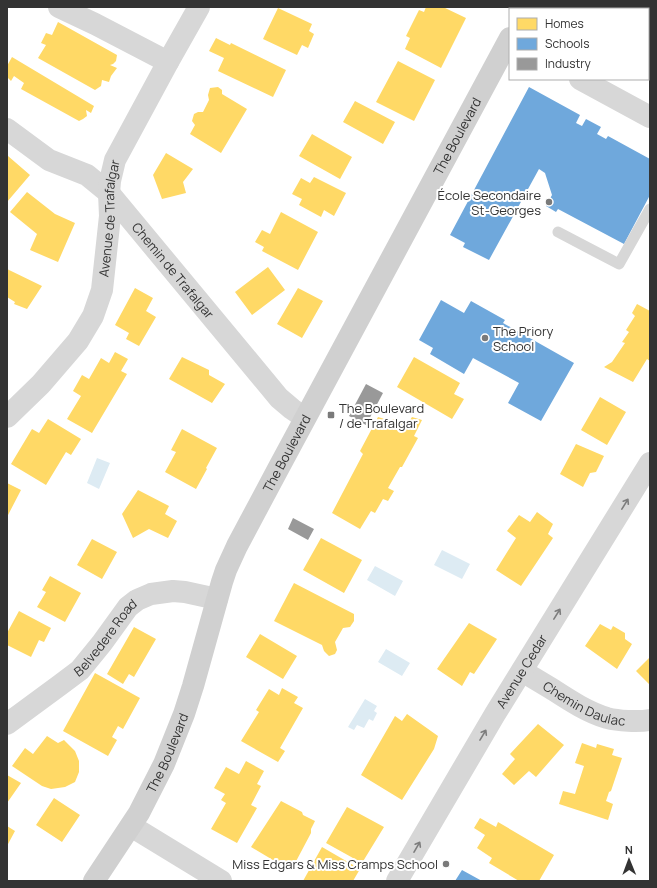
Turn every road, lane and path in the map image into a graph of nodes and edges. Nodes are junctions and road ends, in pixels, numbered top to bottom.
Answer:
1 (59, 7) edge
2 (199, 7) edge
3 (509, 41) edge
4 (168, 62) junction
5 (582, 80) edge
6 (650, 117) edge
7 (7, 129) edge
8 (109, 193) junction
9 (650, 209) edge
10 (558, 232) dead end
11 (7, 417) edge
12 (305, 418) junction
13 (650, 463) edge
14 (217, 599) junction
15 (522, 672) junction
16 (650, 720) edge
17 (7, 724) edge
18 (130, 826) junction
19 (94, 881) edge
20 (221, 881) edge
21 (397, 881) edge

1 - 4 street
2 - 4 street, Avenue de Trafalgar
3 - 12 main road, The Boulevard
4 - 8 street, Avenue de Trafalgar
5 - 6 street
7 - 8 street, Chemin de Trafalgar
8 - 11 street, Avenue de Trafalgar
8 - 12 street, Chemin de Trafalgar
9 - 10 lane
12 - 14 main road, The Boulevard
15 -> 13 street, Avenue Cedar
14 - 17 street, Belvedere Road
14 - 18 main road, The Boulevard
15 - 16 street, Chemin Daulac
21 -> 15 street, Avenue Cedar
18 - 19 main road, The Boulevard
18 - 20 street

